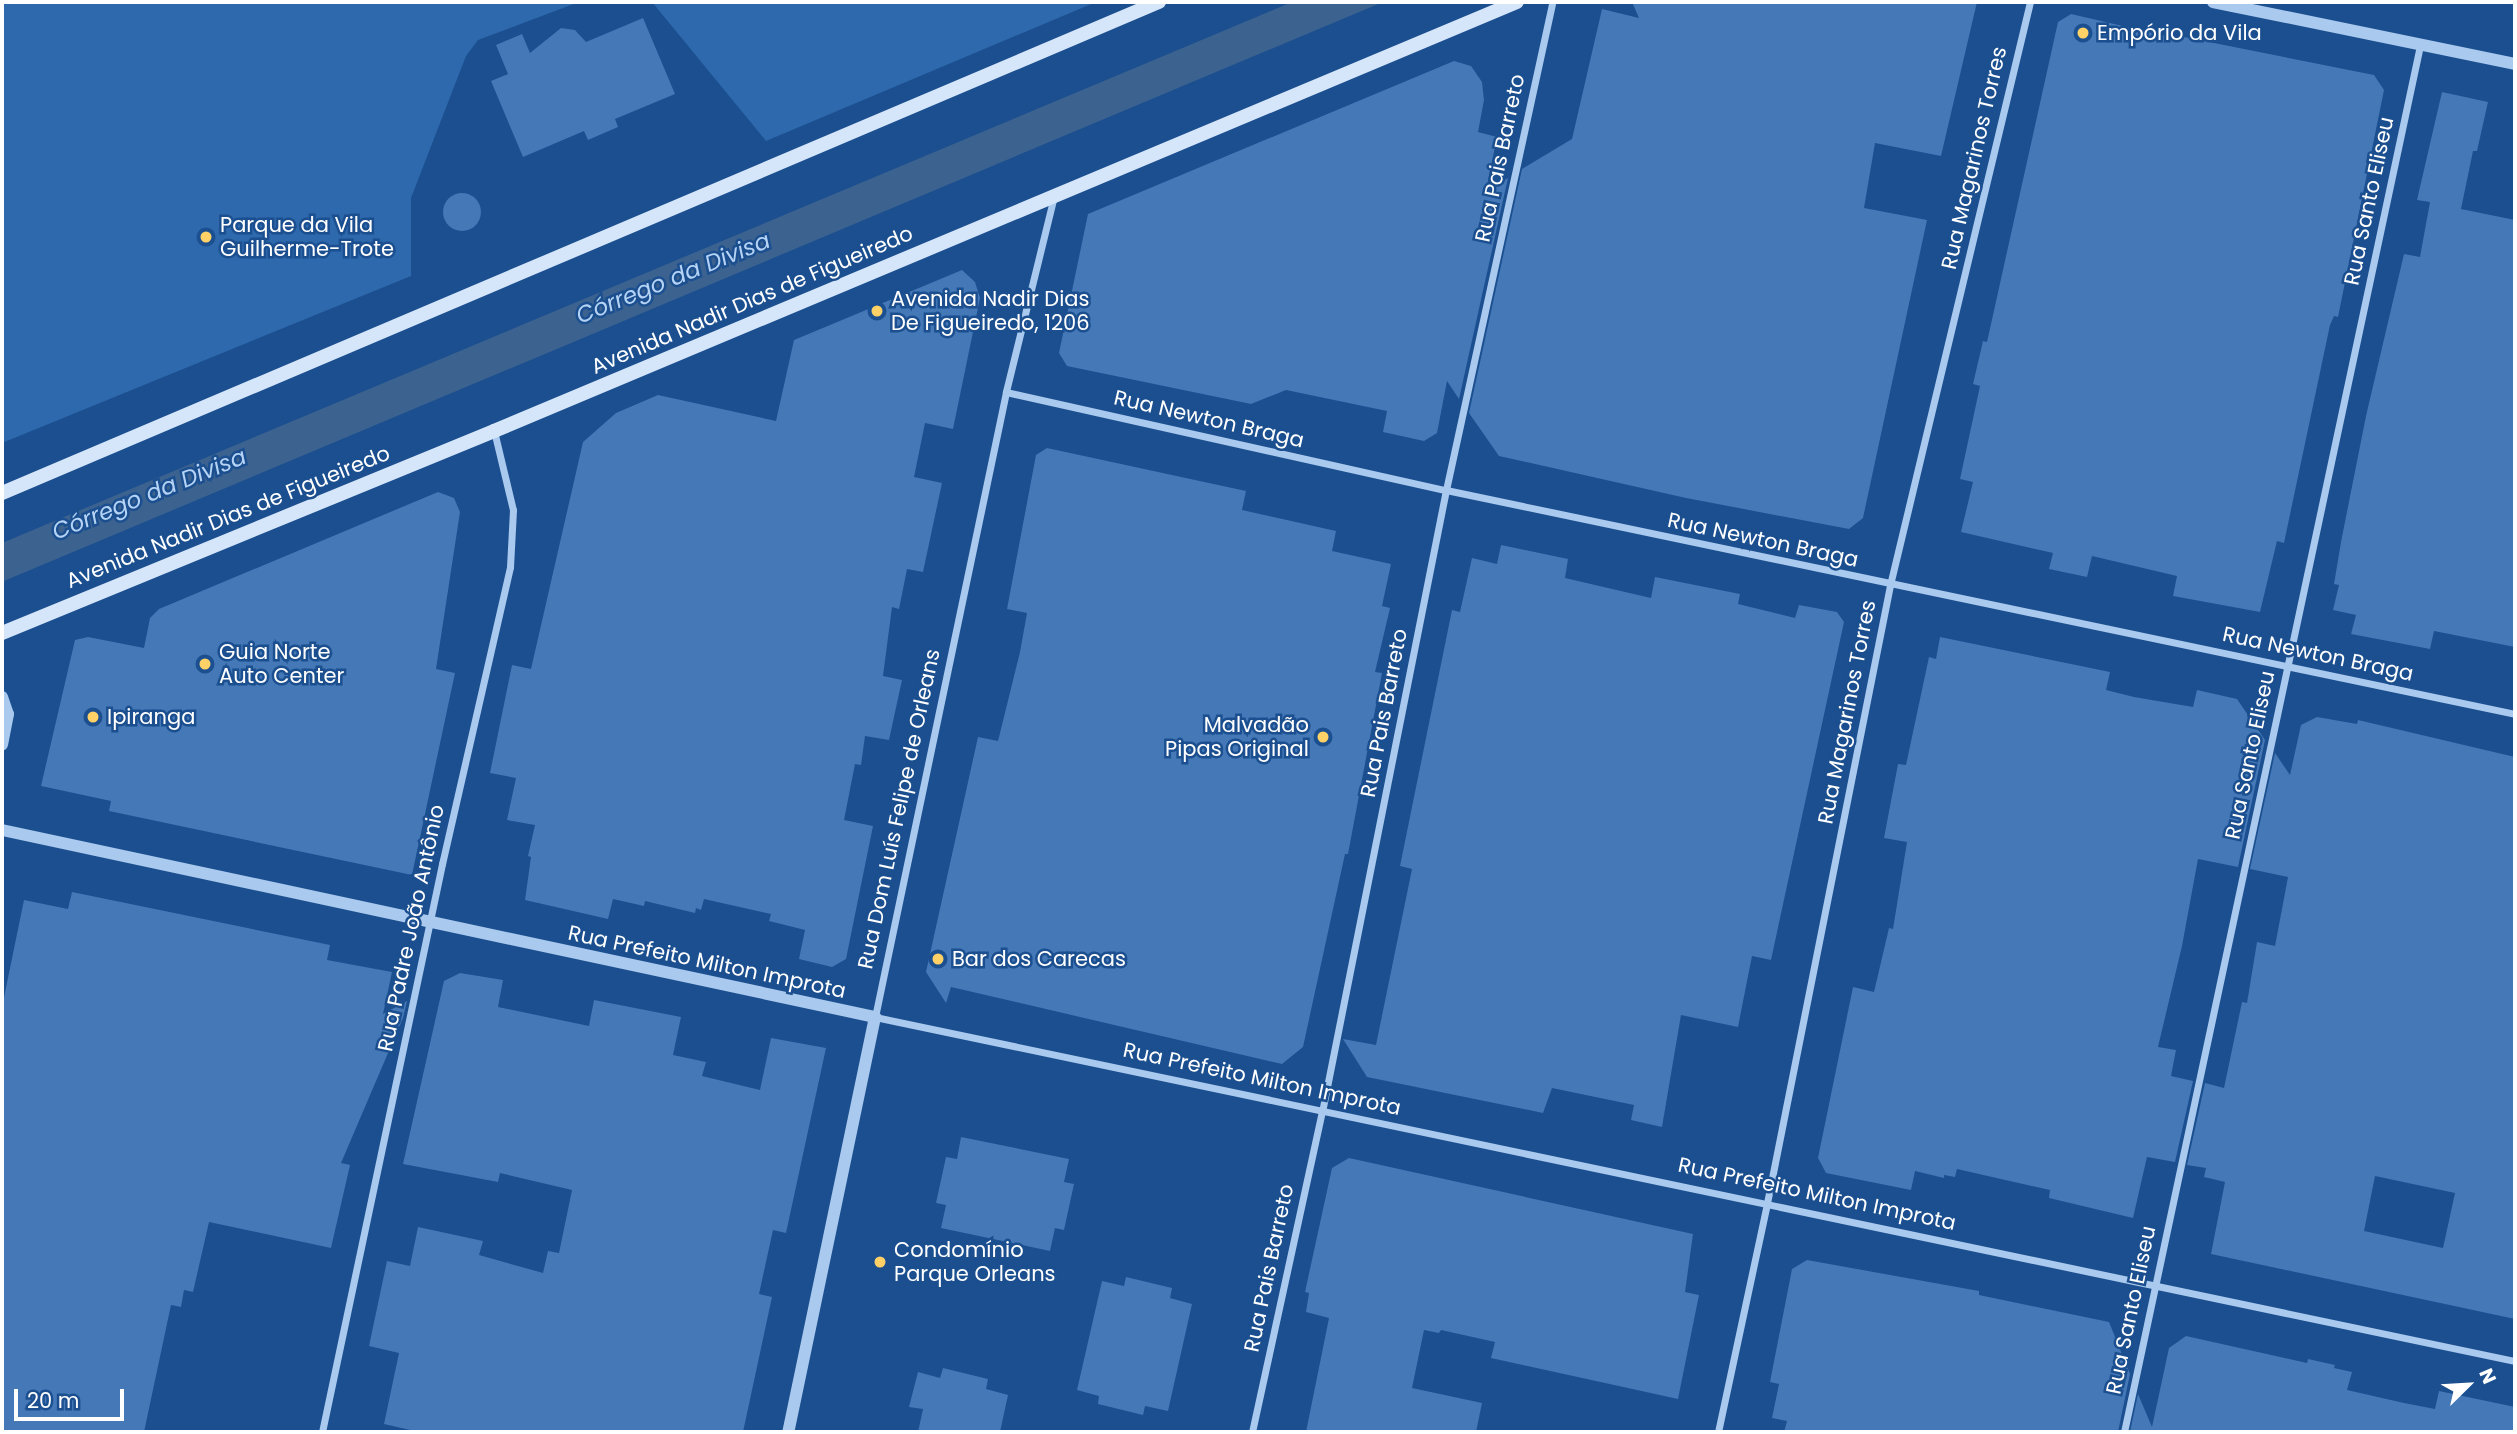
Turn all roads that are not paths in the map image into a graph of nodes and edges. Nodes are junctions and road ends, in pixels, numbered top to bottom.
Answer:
1 (1159, 2) edge
2 (1517, 2) edge
3 (1552, 2) edge
4 (2029, 2) edge
5 (2213, 2) edge
6 (2420, 45) junction
7 (2515, 64) edge
8 (1054, 196) junction
9 (1006, 392) junction
10 (494, 431) junction
11 (1446, 491) junction
12 (2, 493) edge
13 (1890, 585) junction
14 (2, 633) edge
15 (2287, 665) junction
16 (2, 697) edge
17 (2515, 714) edge
18 (2, 744) edge
19 (2, 830) edge
20 (429, 923) junction
21 (875, 1017) junction
22 (1322, 1112) junction
23 (1767, 1203) junction
24 (2155, 1284) junction
25 (2515, 1361) edge
26 (322, 1432) edge
27 (788, 1432) edge
28 (1252, 1432) edge
29 (1718, 1432) edge
30 (2124, 1432) edge

1 - 12 main road
2 - 8 main road, Avenida Nadir Dias de Figueiredo
3 - 11 street, Rua Pais Barreto
4 - 13 street, Rua Magarinos Torres
5 - 6 street
6 - 7 street
6 - 15 street, Rua Santo Eliseu
8 - 9 street, Rua Dom Luís Felipe de Orleans
8 - 10 main road, Avenida Nadir Dias de Figueiredo
9 - 11 street, Rua Newton Braga
9 - 21 street, Rua Dom Luís Felipe de Orleans
10 - 14 main road, Avenida Nadir Dias de Figueiredo
10 - 20 street, Rua Padre João Antônio
11 - 13 street, Rua Newton Braga
11 - 22 street, Rua Pais Barreto
13 - 15 street, Rua Newton Braga
13 - 23 street, Rua Magarinos Torres
15 - 17 street, Rua Newton Braga
15 - 24 street, Rua Santo Eliseu
16 - 18 street
19 - 20 street, Rua Prefeito Milton Improta
20 - 21 street, Rua Prefeito Milton Improta
20 - 26 street, Rua Padre João Antônio
21 - 22 street, Rua Prefeito Milton Improta
21 - 27 street, Rua Dom Luís Felipe de Orleans
22 - 23 street, Rua Prefeito Milton Improta
22 - 28 street, Rua Pais Barreto
23 - 24 street, Rua Prefeito Milton Improta
23 - 29 street, Rua Magarinos Torres
24 - 25 street, Rua Prefeito Milton Improta
24 - 30 street, Rua Santo Eliseu

